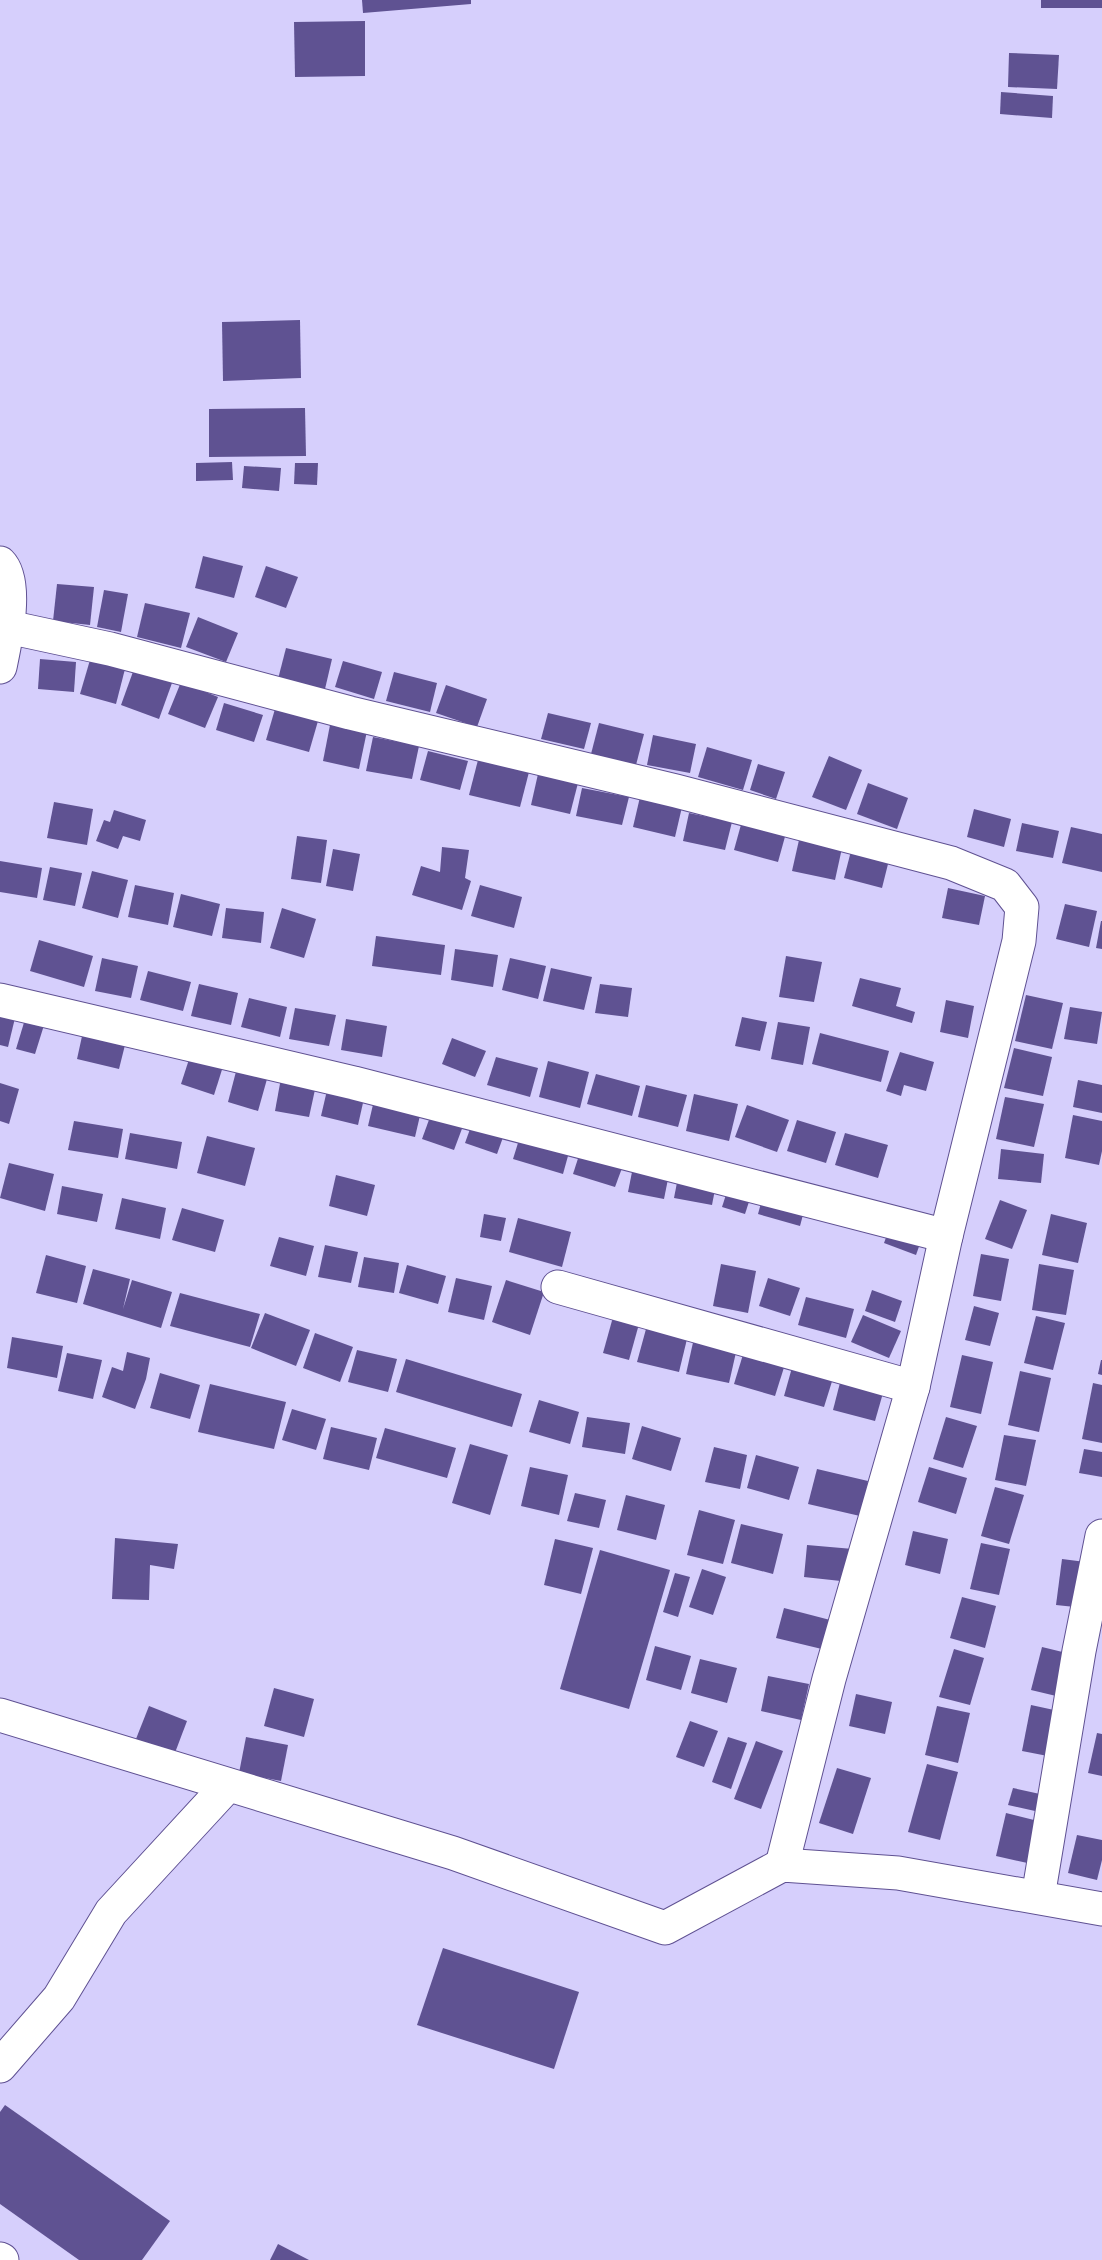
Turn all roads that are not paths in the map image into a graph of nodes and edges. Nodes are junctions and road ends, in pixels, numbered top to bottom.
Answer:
1 (0, 563) edge
2 (8, 627) junction
3 (0, 667) edge
4 (0, 1000) edge
5 (946, 1236) junction
6 (558, 1287) dead end
7 (913, 1387) junction
8 (1102, 1536) edge
9 (0, 1715) edge
10 (228, 1785) junction
11 (782, 1865) junction
12 (1038, 1897) junction
13 (1102, 1909) edge
14 (0, 2066) edge

1 - 2 street
2 - 3 street
2 - 5 street
4 - 5 street
5 - 7 street
6 - 7 street
7 - 11 street
8 - 12 street
9 - 10 street
10 - 11 street
10 - 14 street
11 - 12 street
12 - 13 street

